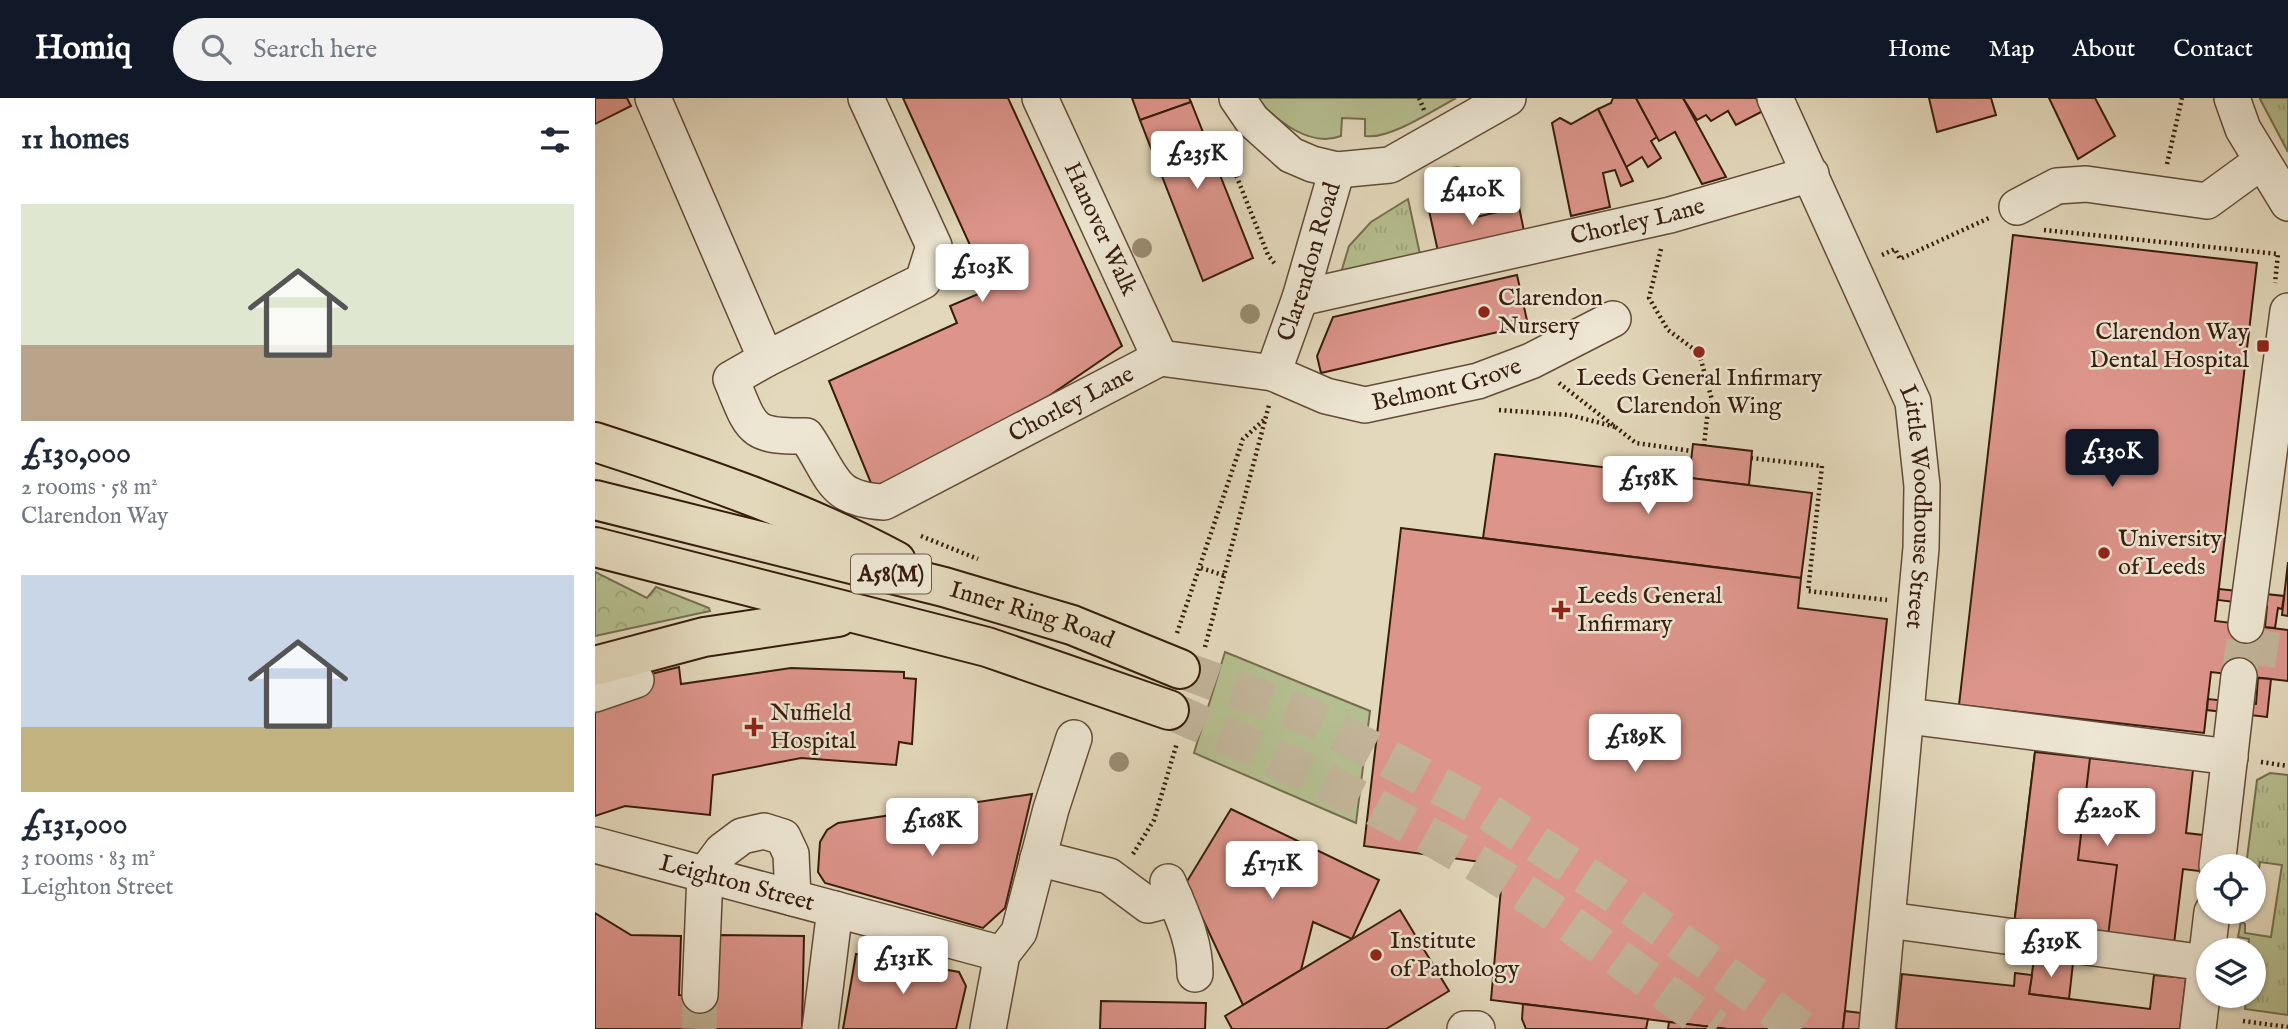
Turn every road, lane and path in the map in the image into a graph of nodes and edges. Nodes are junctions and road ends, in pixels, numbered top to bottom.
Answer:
1 (866, 98) edge
2 (1040, 98) edge
3 (1509, 98) edge
4 (1775, 98) edge
5 (2182, 98) edge
6 (2231, 98) edge
7 (663, 102) edge
8 (1226, 110) edge
9 (2262, 161) junction
10 (1337, 170) junction
11 (1811, 174) junction
12 (2160, 195) junction
13 (2288, 203) edge
14 (2017, 207) junction
15 (1670, 215) junction
16 (1876, 243) dead end
17 (1300, 298) junction
18 (2281, 303) edge
19 (1613, 319) dead end
20 (1160, 358) junction
21 (766, 359) junction
22 (1531, 361) junction
23 (1281, 397) junction
24 (595, 442) edge
25 (1704, 446) dead end
26 (1692, 451) dead end
27 (1751, 458) dead end
28 (595, 500) edge
29 (910, 532) dead end
30 (595, 547) edge
31 (986, 562) dead end
32 (1201, 568) junction
33 (1226, 576) junction
34 (944, 587) junction
35 (1889, 600) dead end
36 (861, 614) junction
37 (2246, 625) tunnel mouth
38 (1164, 630) dead end
39 (1206, 642) dead end
40 (595, 666) edge
41 (1180, 669) tunnel mouth
42 (2239, 676) tunnel mouth
43 (636, 680) dead end
44 (595, 694) edge
45 (1169, 710) tunnel mouth
46 (1908, 716) junction
47 (1074, 738) dead end
48 (1175, 751) dead end
49 (2230, 757) junction
50 (595, 845) edge
51 (2218, 854) edge
52 (1038, 858) junction
53 (705, 874) junction
54 (1109, 876) junction
55 (793, 898) junction
56 (835, 909) junction
57 (1888, 920) junction
58 (1002, 954) junction
59 (2196, 961) edge
60 (1195, 974) dead end
61 (700, 995) tunnel mouth
62 (2201, 1008) edge
63 (2243, 1021) dead end
64 (2277, 1027) edge
65 (2288, 1027) edge
66 (820, 1029) edge
67 (988, 1029) edge
68 (1877, 1029) edge
69 (2198, 1029) edge

1 - 21 street
2 - 20 street, Hanover Walk
3 - 10 street, Clarendon Road
4 - 11 street, Little Woodhouse Street
5 - 12 path
6 - 9 street
7 - 21 street
8 - 10 street
8 - 17 path
9 - 12 street
9 - 13 street
10 - 17 street, Clarendon Road
11 - 15 street, Chorley Lane
11 - 46 street, Little Woodhouse Street
12 - 14 street
14 - 16 path
14 - 18 path
15 - 17 street, Chorley Lane
15 - 25 path
17 - 23 street, Clarendon Road
18 - 37 street
19 - 22 street, Belmont Grove
20 - 21 street, Chorley Lane
20 - 23 street, Chorley Lane
22 - 23 street, Belmont Grove
22 - 26 path
23 - 32 path
23 - 33 path
24 - 34 highway, A58(M)
27 - 35 path
28 - 34 highway, Inner Ring Road / A58(M)
29 - 31 path
30 - 36 highway, Inner Ring Road / A58(M)
32 - 33 path
32 - 38 path
33 - 39 path
34 - 41 highway, Inner Ring Road / A58(M)
36 - 40 highway, A58(M)
36 - 45 highway, Inner Ring Road / A58(M)
42 - 49 street
43 - 44 street
46 - 49 street
46 - 57 street, Little Woodhouse Street
47 - 52 street
48 - 54 path
49 - 51 street
50 - 53 street, Leighton Street
52 - 54 street
52 - 58 street
53 - 55 street, Leighton Street
53 - 55 street
53 - 61 street
54 - 60 street
55 - 56 street, Leighton Street
56 - 58 street, Leighton Street
56 - 66 street
57 - 59 street
57 - 68 street, Little Woodhouse Street
58 - 67 street
62 - 69 street
63 - 64 path
64 - 65 path

